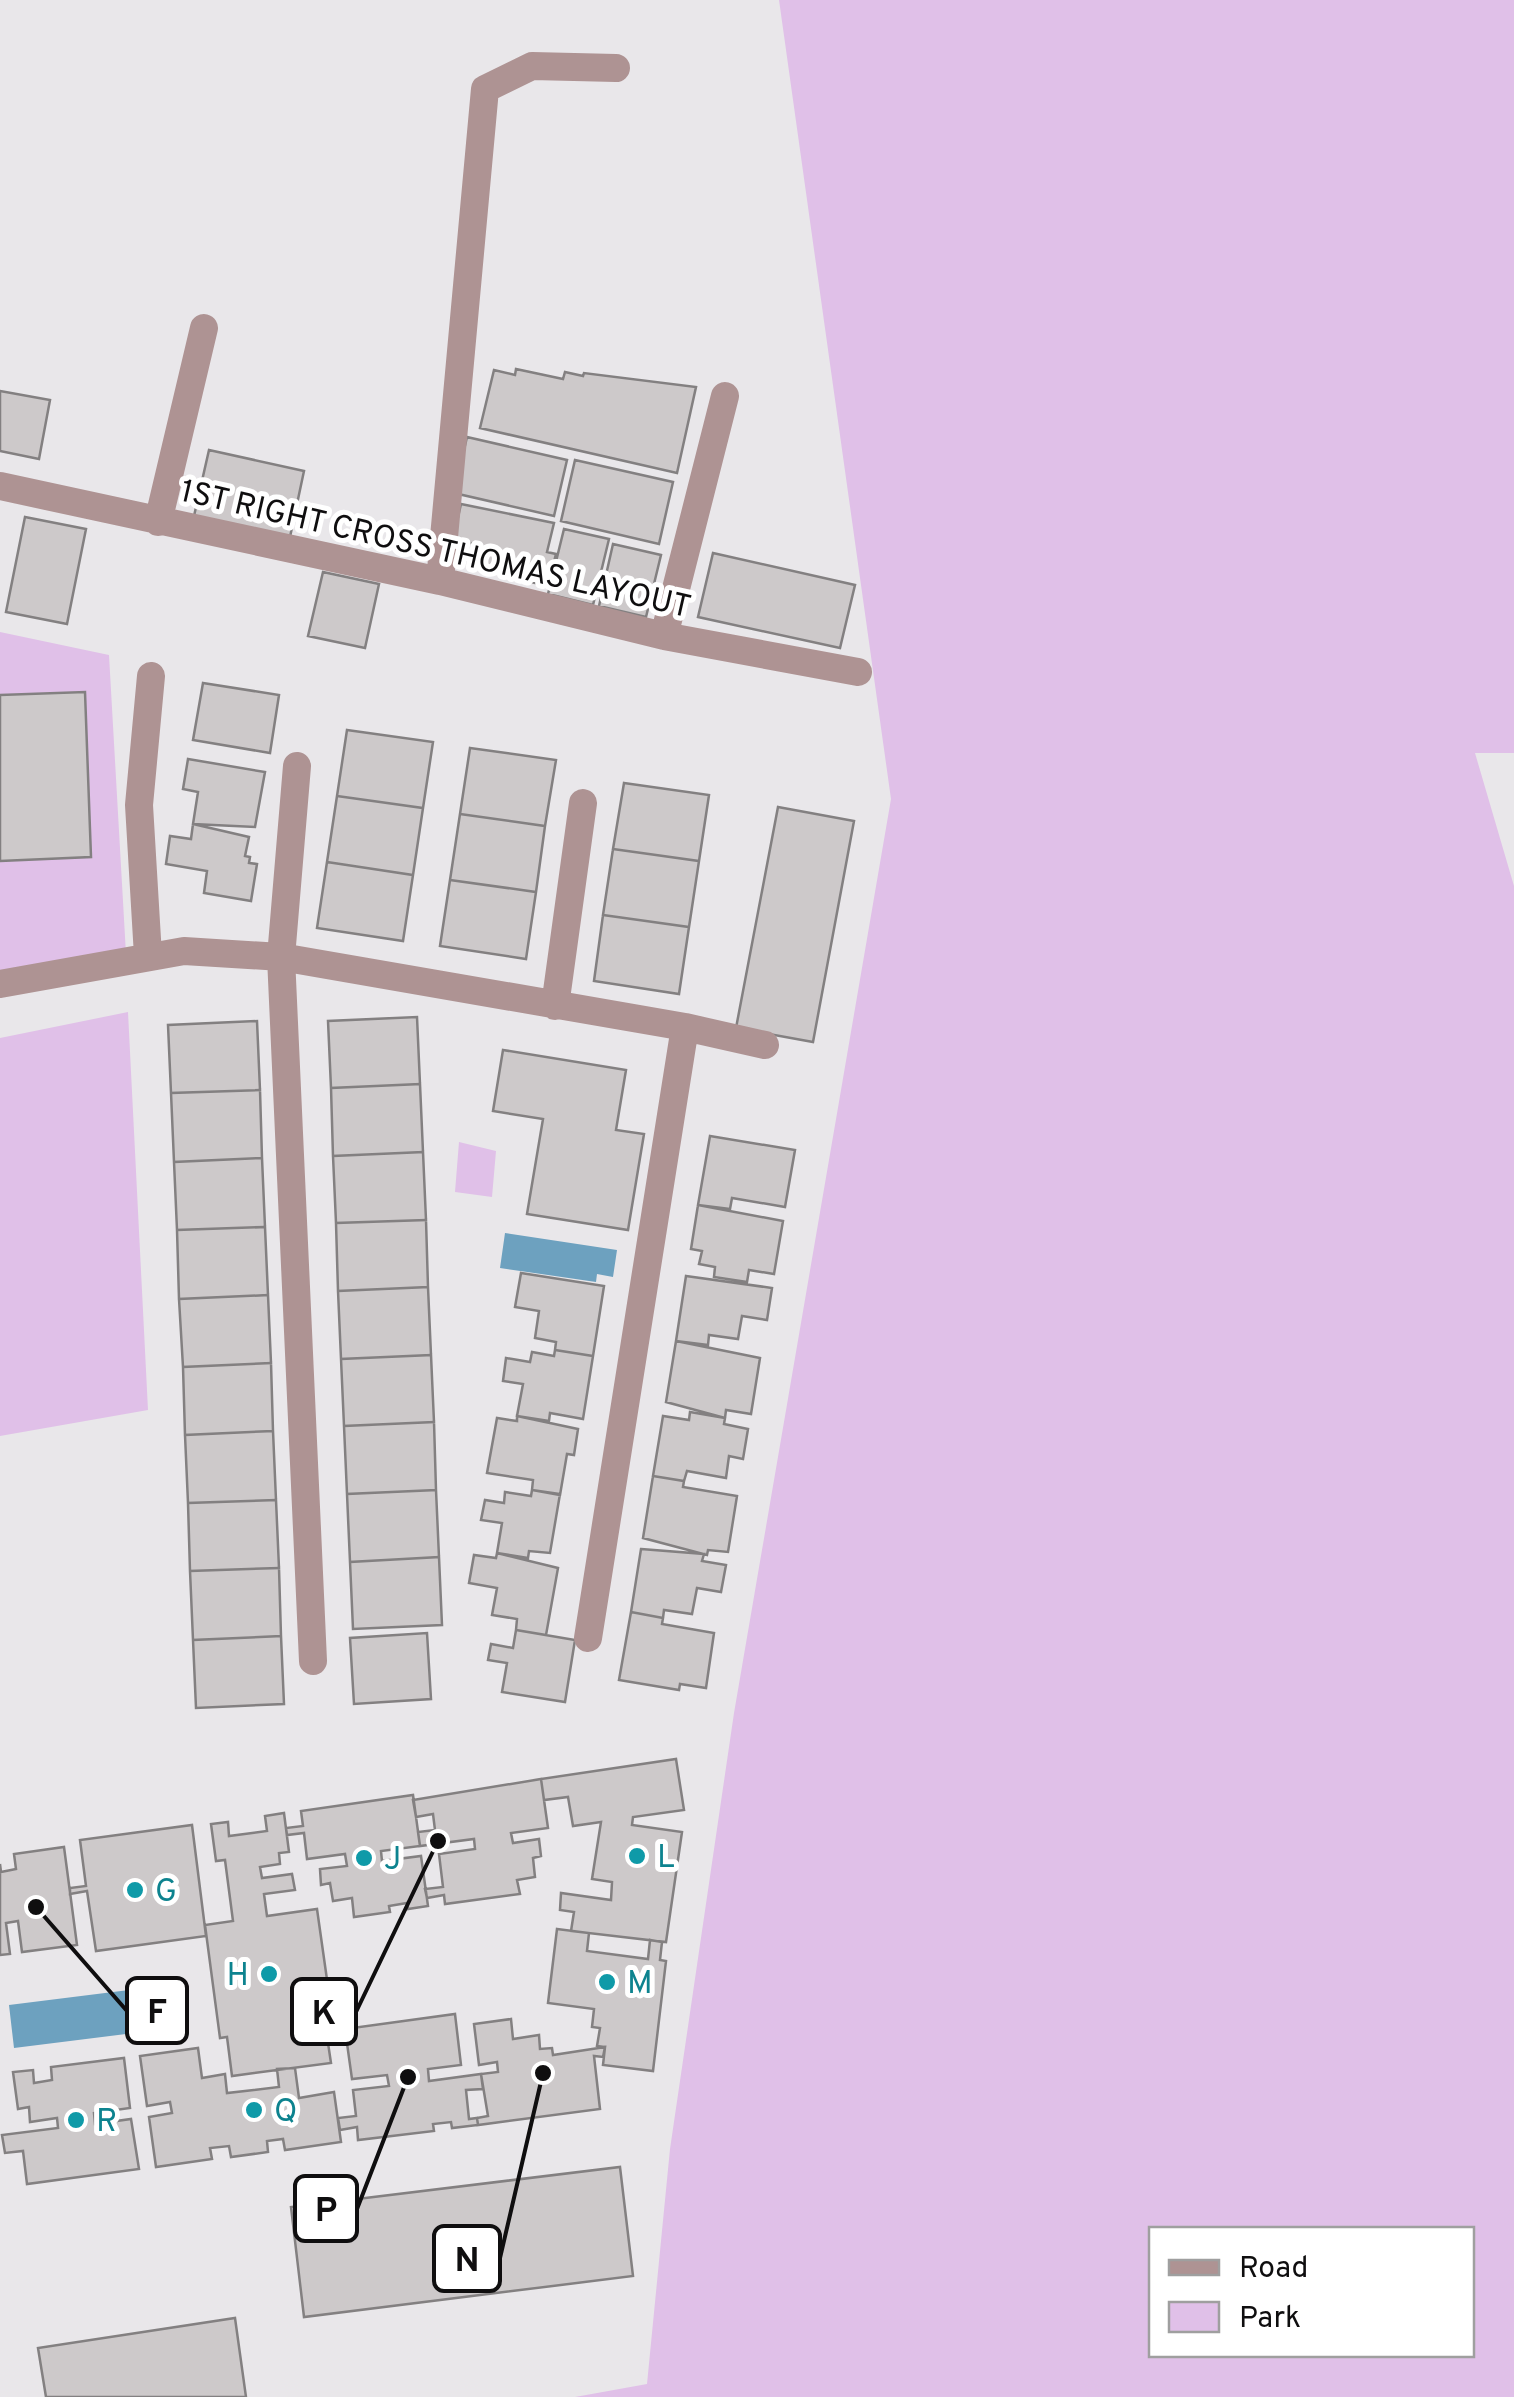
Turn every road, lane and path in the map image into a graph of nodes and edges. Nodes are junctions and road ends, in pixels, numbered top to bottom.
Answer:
1 (616, 68) dead end
2 (204, 328) dead end
3 (725, 396) dead end
4 (0, 486) edge
5 (158, 522) junction
6 (440, 581) junction
7 (664, 636) junction
8 (858, 672) dead end
9 (151, 676) dead end
10 (297, 766) dead end
11 (584, 803) dead end
12 (148, 956) junction
13 (281, 957) junction
14 (0, 984) edge
15 (554, 1006) junction
16 (685, 1026) junction
17 (765, 1045) dead end
18 (588, 1638) dead end
19 (314, 1661) dead end

1 - 6 street
2 - 5 street
3 - 7 street
4 - 5 street, 1ST RIGHT CROSS THOMAS LAYOUT
5 - 6 street, 1ST RIGHT CROSS THOMAS LAYOUT
6 - 7 street, 1ST RIGHT CROSS THOMAS LAYOUT
7 - 8 street, 1ST RIGHT CROSS THOMAS LAYOUT
9 - 12 street
10 - 13 street
11 - 15 street
12 - 13 street
12 - 14 street
13 - 15 street
13 - 19 street
15 - 16 street
16 - 17 street
16 - 18 street

